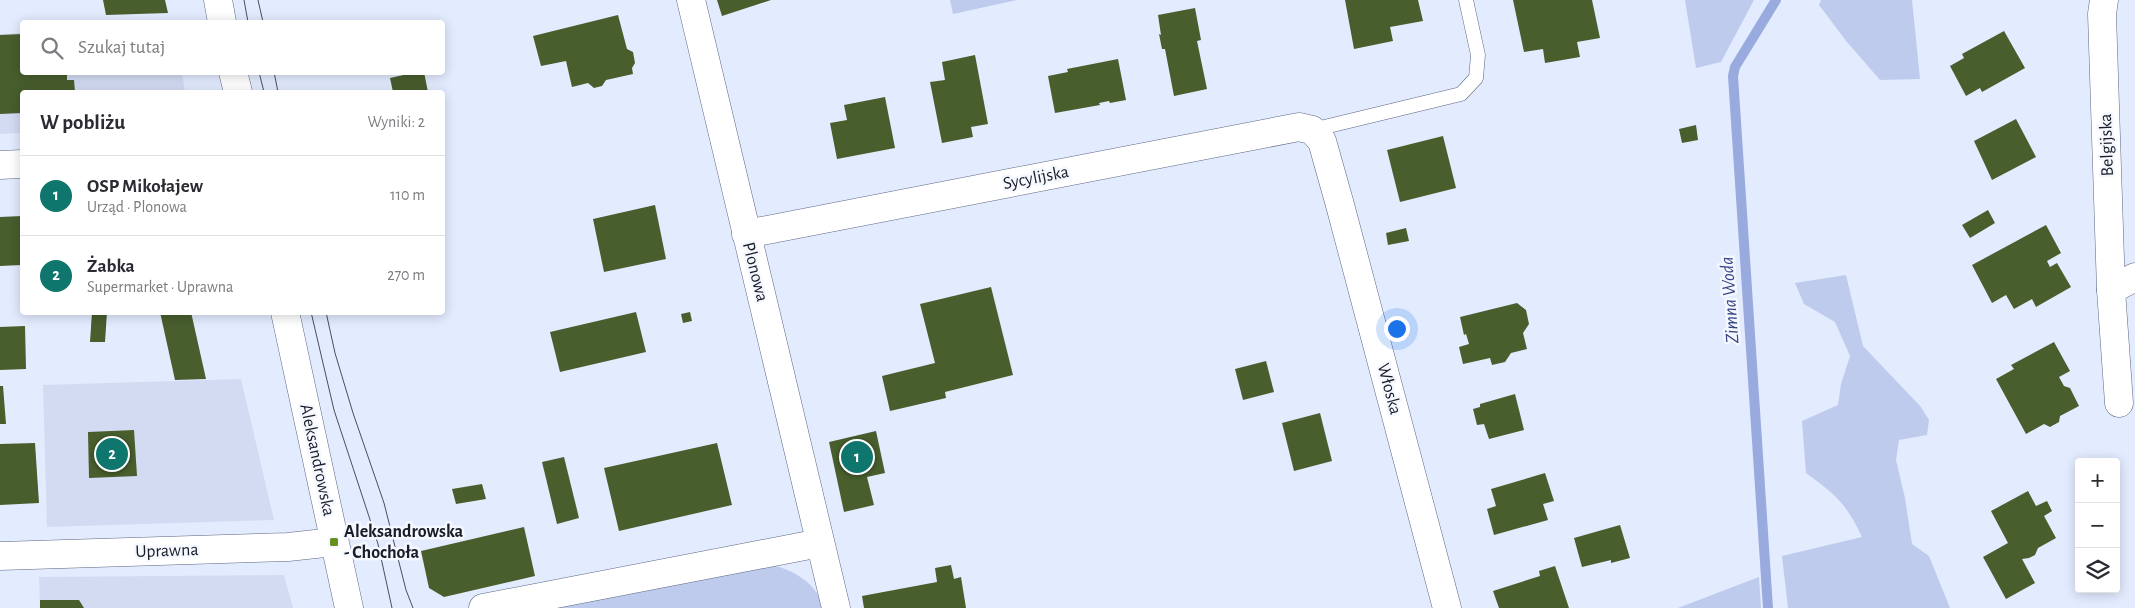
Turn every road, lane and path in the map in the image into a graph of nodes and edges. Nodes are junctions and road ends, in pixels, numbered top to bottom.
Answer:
1 (218, 0) edge
2 (692, 0) edge
3 (1466, 0) edge
4 (2104, 0) edge
5 (222, 20) edge
6 (234, 75) edge
7 (238, 90) edge
8 (1317, 136) junction
9 (20, 164) edge
10 (0, 165) edge
11 (746, 234) junction
12 (2135, 277) edge
13 (2111, 290) junction
14 (286, 315) edge
15 (2119, 403) dead end
16 (334, 542) junction
17 (820, 543) junction
18 (0, 556) edge
19 (349, 608) edge
20 (483, 608) edge
21 (836, 608) edge
22 (1447, 608) edge

1 - 5 street
2 - 11 street, Plonowa
3 - 8 lane
4 - 13 street, Belgijska
6 - 7 street
8 - 11 street, Sycylijska
8 - 22 street, Włoska
9 - 10 street
11 - 17 street, Plonowa
12 - 13 street
13 - 15 street, Belgijska
14 - 16 street, Aleksandrowska
16 - 18 street, Uprawna
16 - 19 street, Aleksandrowska
17 - 20 street
17 - 21 street, Plonowa

